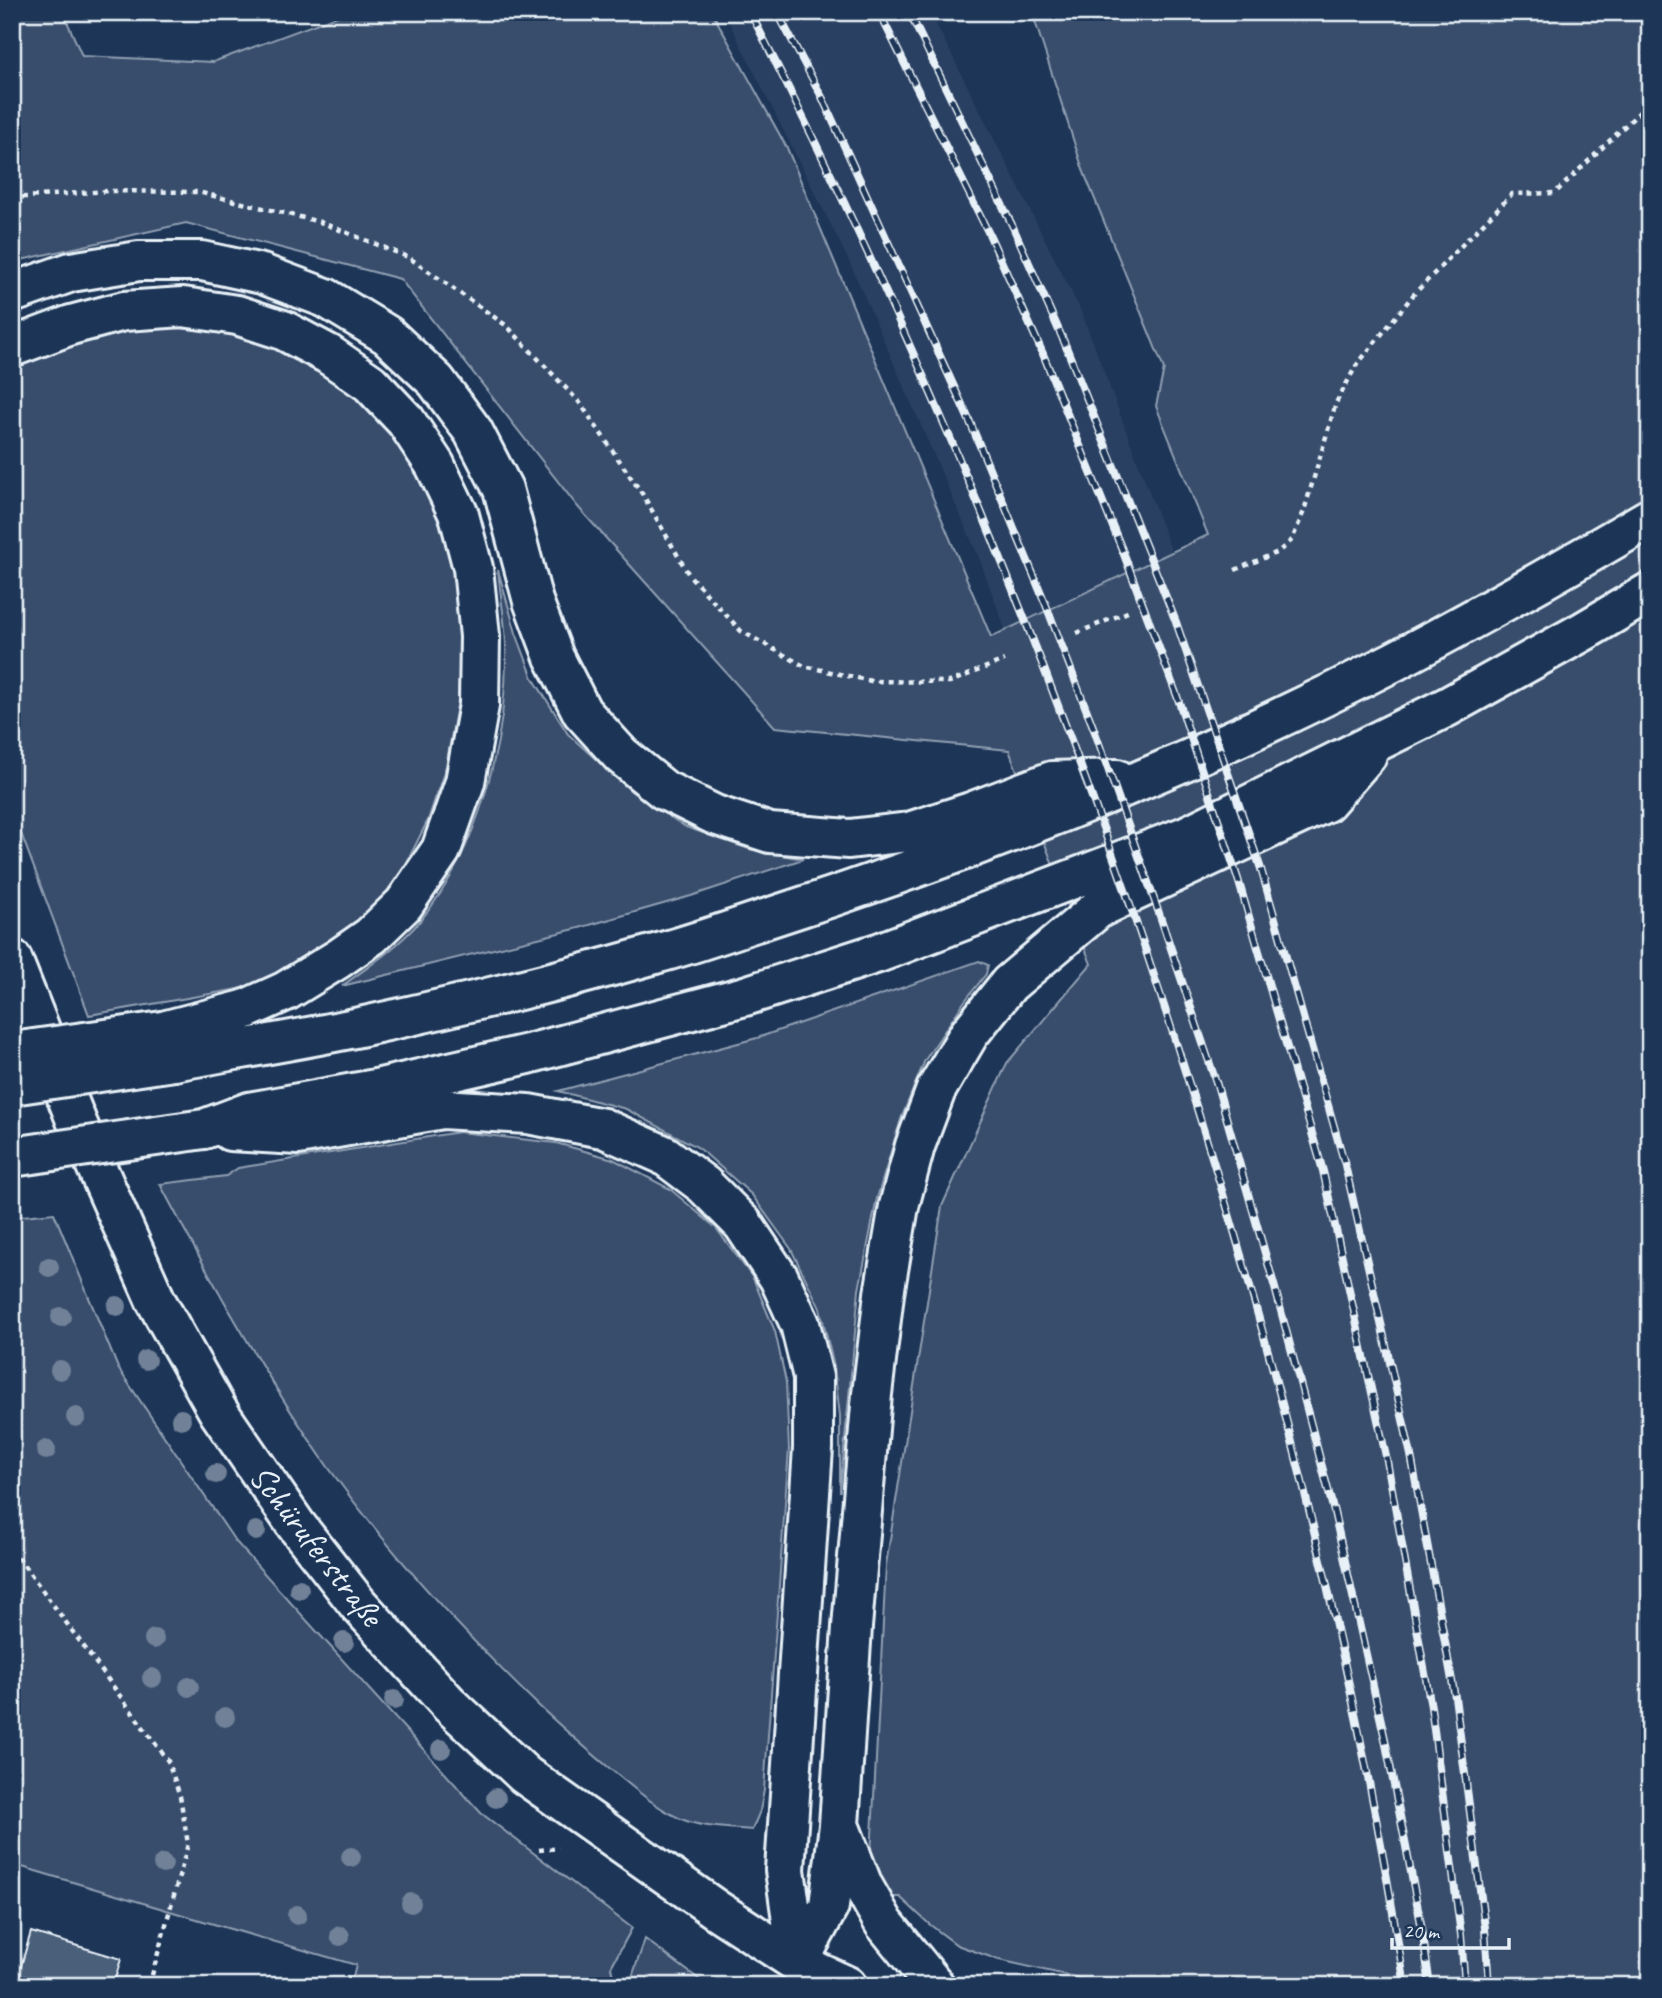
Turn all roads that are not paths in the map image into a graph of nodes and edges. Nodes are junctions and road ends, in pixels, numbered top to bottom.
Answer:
1 (12, 293) edge
2 (12, 347) edge
3 (1650, 518) edge
4 (1650, 592) edge
5 (1380, 740) junction
6 (1144, 778) junction
7 (12, 958) edge
8 (168, 1046) junction
9 (12, 1052) edge
10 (12, 1085) edge
11 (204, 1129) junction
12 (12, 1157) edge
13 (839, 1825) junction
14 (799, 1974) edge
15 (847, 1986) edge
16 (934, 1986) edge

1 - 6 main road
2 - 8 main road
3 - 6 main road
4 - 5 main road
5 - 11 main road
5 - 13 main road
6 - 8 main road
7 - 14 main road, Schüruferstraße
8 - 9 main road, bridge
8 - 10 main road, bridge
11 - 12 main road, bridge
11 - 14 main road
13 - 14 main road
13 - 16 main road
14 - 15 main road, Schüruferstraße

